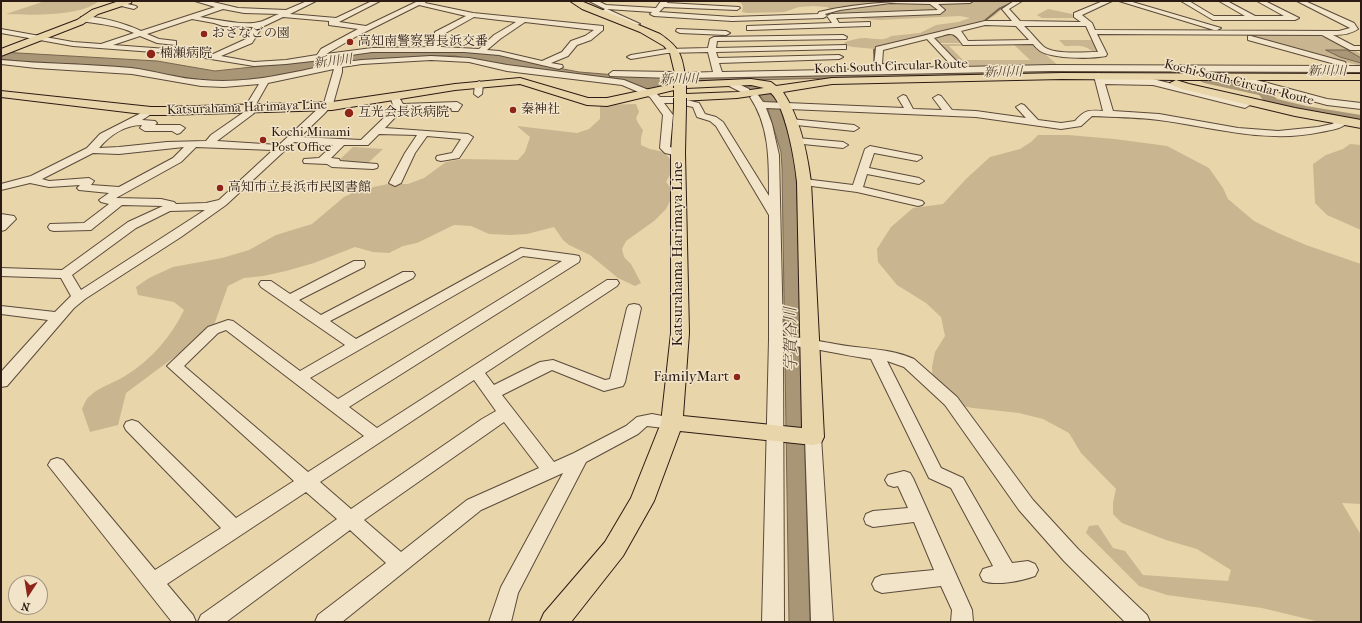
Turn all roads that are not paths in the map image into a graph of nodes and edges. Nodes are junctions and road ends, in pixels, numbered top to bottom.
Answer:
1 (198, 1) edge
2 (314, 1) edge
3 (377, 1) edge
4 (574, 1) edge
5 (588, 1) edge
6 (592, 1) edge
7 (970, 1) edge
8 (1019, 1) edge
9 (1088, 1) edge
10 (1122, 1) edge
11 (1184, 1) edge
12 (1222, 1) edge
13 (1260, 1) edge
14 (1300, 1) edge
15 (419, 2) edge
16 (931, 2) edge
17 (1105, 2) edge
18 (127, 4) edge
19 (1154, 4) dead end
20 (661, 5) edge
21 (738, 5) edge
22 (222, 7) junction
23 (1147, 8) junction
24 (283, 14) junction
25 (474, 15) junction
26 (191, 17) junction
27 (701, 17) junction
28 (1254, 18) junction
29 (1336, 18) junction
30 (1354, 18) dead end
31 (84, 19) junction
32 (735, 19) junction
33 (337, 20) junction
34 (524, 20) junction
35 (1301, 21) junction
36 (1018, 23) junction
37 (867, 24) dead end
38 (1086, 24) junction
39 (259, 25) junction
40 (631, 25) junction
41 (674, 25) dead end
42 (837, 25) junction
43 (367, 28) junction
44 (1, 31) edge
45 (680, 31) dead end
46 (954, 31) junction
47 (1092, 32) junction
48 (140, 33) junction
49 (743, 33) junction
50 (1235, 33) junction
51 (1323, 33) junction
52 (843, 37) dead end
53 (38, 38) junction
54 (930, 38) junction
55 (1034, 42) junction
56 (100, 46) junction
57 (183, 47) junction
58 (842, 47) dead end
59 (794, 48) junction
60 (1361, 48) edge
61 (437, 49) junction
62 (711, 50) junction
63 (481, 51) junction
64 (674, 51) junction
65 (2, 54) edge
66 (1103, 54) junction
67 (212, 57) junction
68 (323, 57) junction
69 (631, 58) dead end
70 (839, 58) dead end
71 (801, 59) junction
72 (714, 61) junction
73 (544, 64) junction
74 (334, 66) junction
75 (957, 67) junction
76 (535, 71) junction
77 (1361, 71) edge
78 (808, 72) junction
79 (718, 74) junction
80 (680, 75) junction
81 (1122, 76) junction
82 (1234, 77) junction
83 (1167, 78) junction
84 (1099, 79) junction
85 (265, 81) junction
86 (526, 81) junction
87 (770, 90) junction
88 (646, 93) junction
89 (1, 94) edge
90 (394, 96) junction
91 (755, 96) junction
92 (903, 98) dead end
93 (938, 98) dead end
94 (658, 100) junction
95 (680, 102) junction
96 (783, 105) junction
97 (1245, 105) dead end
98 (326, 106) junction
99 (1361, 106) edge
100 (1021, 107) dead end
101 (253, 108) junction
102 (399, 108) junction
103 (455, 109) dead end
104 (151, 111) junction
105 (910, 112) junction
106 (949, 113) junction
107 (1109, 114) junction
108 (1344, 121) junction
109 (130, 122) junction
110 (790, 122) junction
111 (1036, 123) junction
112 (1361, 124) edge
113 (854, 128) dead end
114 (177, 131) dead end
115 (376, 131) junction
116 (424, 133) junction
117 (292, 139) junction
118 (797, 141) junction
119 (341, 143) junction
120 (209, 144) junction
121 (192, 145) junction
122 (843, 145) dead end
123 (283, 148) junction
124 (91, 150) junction
125 (678, 153) junction
126 (441, 158) dead end
127 (917, 158) dead end
128 (308, 161) dead end
129 (322, 161) junction
130 (373, 166) dead end
131 (864, 170) junction
132 (35, 178) junction
133 (919, 181) dead end
134 (804, 182) junction
135 (395, 183) dead end
136 (1, 188) edge
137 (857, 189) junction
138 (120, 196) junction
139 (222, 203) junction
140 (918, 203) dead end
141 (168, 208) junction
142 (775, 216) junction
143 (1, 218) edge
144 (1, 227) edge
145 (54, 227) dead end
146 (359, 264) dead end
147 (1, 272) edge
148 (65, 274) junction
149 (408, 275) dead end
150 (612, 283) dead end
151 (266, 284) dead end
152 (80, 296) junction
153 (289, 300) junction
154 (634, 308) dead end
155 (1, 310) edge
156 (57, 316) junction
157 (320, 321) junction
158 (794, 342) junction
159 (355, 345) junction
160 (876, 354) junction
161 (475, 371) junction
162 (299, 378) junction
163 (1, 382) edge
164 (492, 393) junction
165 (337, 407) junction
166 (506, 413) junction
167 (672, 423) junction
168 (132, 426) dead end
169 (778, 434) junction
170 (376, 436) junction
171 (809, 437) junction
172 (580, 458) junction
173 (57, 465) dead end
174 (551, 471) junction
175 (894, 480) dead end
176 (308, 481) junction
177 (919, 514) junction
178 (873, 519) dead end
179 (350, 520) junction
180 (234, 529) junction
181 (400, 563) junction
182 (1028, 570) dead end
183 (947, 577) junction
184 (152, 583) junction
185 (882, 584) dead end
186 (185, 622) edge
187 (209, 622) edge
188 (326, 622) edge
189 (500, 622) edge
190 (554, 622) edge
191 (773, 622) edge
192 (822, 622) edge
193 (962, 622) edge
194 (1139, 622) edge

1 - 22 street
2 - 24 street
3 - 33 street
4 - 40 main road
5 - 40 street
6 - 20 street
7 - 16 street
8 - 36 street
9 - 17 street
10 - 23 street
11 - 28 street
12 - 28 street
13 - 35 street
14 - 29 street
15 - 25 street
15 - 43 street
16 - 32 street
16 - 42 street
17 - 38 street
18 - 31 main road
19 - 23 street
20 - 21 street
20 - 27 street
21 - 32 street
22 - 24 street
22 - 26 street
23 - 50 street
24 - 33 street
24 - 39 street
25 - 34 street
25 - 61 street
26 - 39 street
26 - 48 street
27 - 32 street
27 - 41 street
28 - 35 street
29 - 30 street
29 - 51 street
31 - 48 street
31 - 53 main road
32 - 49 street
33 - 43 street
34 - 63 street
34 - 73 street
35 - 51 street
36 - 38 street
36 - 46 street
36 - 55 street
37 - 42 street
38 - 47 street
39 - 67 street
40 - 64 main road
42 - 49 street
43 - 68 street
44 - 53 street
45 - 49 street
46 - 54 street
46 - 55 street
47 - 50 street
47 - 66 street
48 - 56 street
48 - 57 street
49 - 52 street
49 - 62 street
50 - 51 street
50 - 77 street
51 - 60 street
53 - 56 street
53 - 65 main road
54 - 75 street
54 - 75 street
55 - 66 street
56 - 57 street
57 - 67 street
58 - 59 street
59 - 62 street
59 - 71 street
61 - 63 street
61 - 68 street
62 - 64 street
62 - 72 street
63 - 73 street
64 - 69 street
64 - 80 main road, Katsurahama Harimaya Line
65 - 85 street
66 - 81 street
67 - 68 street
68 - 74 street
70 - 71 street
71 - 72 street
71 - 78 street
72 - 79 street
73 - 76 street
73 - 80 street
74 - 76 street
74 - 85 street
74 - 98 street
75 - 78 street
75 - 81 street
76 - 86 street
76 - 88 street
77 - 81 street
77 - 82 main road
78 - 79 street
79 - 80 street
80 - 95 main road, Katsurahama Harimaya Line, bridge
81 - 83 main road, Kochi South Circular Route
81 - 84 main road, Kochi South Circular Route
81 - 97 street
82 - 83 main road
82 - 99 street
83 - 108 main road, Kochi South Circular Route
84 - 87 main road, Kochi South Circular Route
84 - 107 street
85 - 101 street
86 - 88 main road, Katsurahama Harimaya Line
86 - 90 main road, Katsurahama Harimaya Line
87 - 91 main road, Kochi South Circular Route
87 - 96 main road
88 - 91 main road, Katsurahama Harimaya Line
88 - 94 street
89 - 104 main road, Katsurahama Harimaya Line
90 - 98 main road, Katsurahama Harimaya Line
90 - 102 street
91 - 95 main road, Kochi South Circular Route
91 - 96 street
91 - 142 street
92 - 105 street
93 - 106 street
94 - 125 street
94 - 142 street
95 - 125 main road, Katsurahama Harimaya Line
96 - 105 street
96 - 110 main road
98 - 101 main road, Katsurahama Harimaya Line
98 - 117 street
100 - 111 street
101 - 104 main road, Katsurahama Harimaya Line
101 - 120 street
102 - 103 street
102 - 115 street
104 - 109 street
105 - 106 street
106 - 111 street
107 - 108 street
107 - 111 street
108 - 112 main road, Kochi South Circular Route
109 - 114 street
109 - 124 street
110 - 113 street
110 - 118 main road
115 - 116 street
115 - 119 street
116 - 126 street
116 - 135 street
117 - 119 street
117 - 123 street
118 - 122 street
118 - 134 main road
119 - 129 street
120 - 121 street
120 - 123 street
121 - 124 street
121 - 138 street
123 - 139 street
124 - 132 street
125 - 167 main road, Katsurahama Harimaya Line
127 - 131 street
128 - 129 street
129 - 130 street
131 - 133 street
131 - 137 street
132 - 136 street
132 - 138 street
134 - 137 street
134 - 158 main road
137 - 140 street
138 - 141 street
138 - 145 street
139 - 141 street
139 - 152 street
141 - 148 street
142 - 158 street
143 - 144 street
146 - 153 street
147 - 148 street
148 - 152 street
149 - 157 street
150 - 161 street
151 - 153 street
152 - 156 street
153 - 157 street
154 - 164 street
155 - 156 street
156 - 163 street
157 - 159 street
158 - 160 street
158 - 169 street
158 - 171 main road
159 - 162 street
159 - 165 street
160 - 182 street
160 - 194 street
161 - 164 street
161 - 170 street
162 - 165 street
162 - 176 street
164 - 166 street
165 - 170 street
166 - 174 street
166 - 179 street
167 - 169 main road
167 - 172 street
167 - 190 main road, Katsurahama Harimaya Line
168 - 180 street
169 - 171 main road
169 - 191 street
170 - 176 street
171 - 192 street
172 - 174 street
172 - 189 street
173 - 184 street
174 - 181 street
175 - 177 street
176 - 179 street
176 - 180 street
177 - 178 street
177 - 183 street
179 - 181 street
179 - 187 street
180 - 184 street
181 - 188 street
183 - 185 street
183 - 193 street
184 - 186 street

